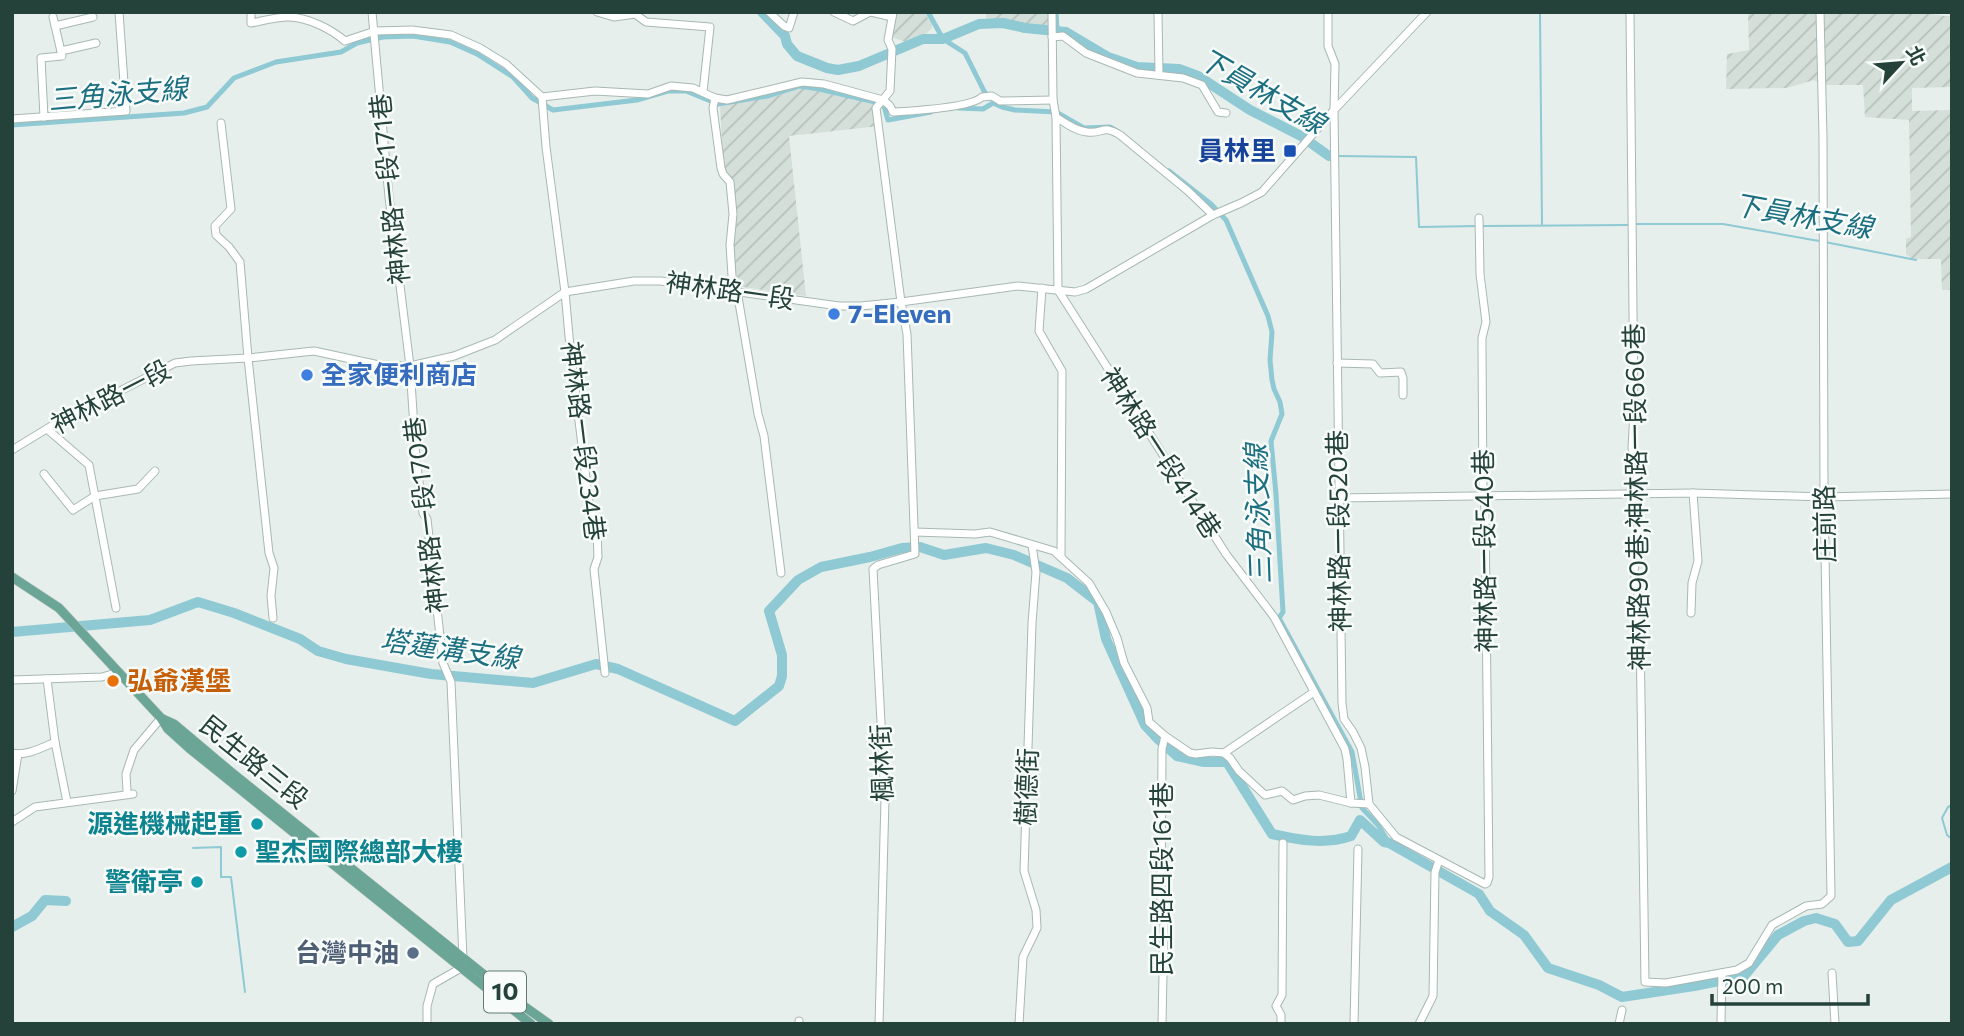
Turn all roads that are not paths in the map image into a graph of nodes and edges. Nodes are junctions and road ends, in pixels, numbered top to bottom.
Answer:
1 (119, 12) edge
2 (251, 12) edge
3 (372, 12) edge
4 (597, 12) edge
5 (769, 12) edge
6 (794, 12) edge
7 (834, 12) edge
8 (871, 12) edge
9 (1052, 12) edge
10 (1158, 12) edge
11 (1328, 12) edge
12 (1427, 12) edge
13 (1630, 12) edge
14 (1820, 12) edge
15 (892, 15) edge
16 (53, 17) dead end
17 (93, 17) dead end
18 (55, 26) junction
19 (375, 31) junction
20 (1052, 37) junction
21 (96, 43) dead end
22 (61, 51) junction
23 (1159, 75) junction
24 (704, 92) junction
25 (542, 97) junction
26 (715, 98) junction
27 (883, 100) junction
28 (1053, 100) junction
29 (1334, 110) junction
30 (1226, 113) dead end
31 (44, 117) junction
32 (1056, 117) junction
33 (12, 119) edge
34 (221, 123) dead end
35 (1213, 215) junction
36 (1479, 218) dead end
37 (1042, 288) junction
38 (1058, 290) junction
39 (735, 291) junction
40 (565, 292) junction
41 (901, 302) junction
42 (248, 358) junction
43 (1337, 363) junction
44 (410, 366) junction
45 (1404, 396) dead end
46 (47, 429) junction
47 (12, 450) edge
48 (155, 471) dead end
49 (44, 474) dead end
50 (1693, 493) junction
51 (1637, 494) junction
52 (1952, 494) edge
53 (95, 496) junction
54 (1483, 496) junction
55 (1824, 496) junction
56 (1338, 498) junction
57 (915, 532) junction
58 (1032, 545) junction
59 (1061, 557) junction
60 (781, 573) dead end
61 (12, 577) edge
62 (116, 608) dead end
63 (1691, 612) dead end
64 (273, 618) dead end
65 (119, 672) junction
66 (605, 673) dead end
67 (47, 679) junction
68 (12, 680) edge
69 (1314, 692) junction
70 (161, 719) junction
71 (1165, 736) junction
72 (55, 742) junction
73 (1224, 753) junction
74 (15, 754) edge
75 (12, 791) edge
76 (66, 802) junction
77 (1351, 803) junction
78 (1369, 804) junction
79 (12, 822) edge
80 (1283, 843) dead end
81 (1357, 849) dead end
82 (1439, 860) junction
83 (462, 963) junction
84 (1722, 973) junction
85 (1832, 973) dead end
86 (1622, 1010) dead end
87 (427, 1024) edge
88 (531, 1024) edge
89 (549, 1024) edge
90 (879, 1024) edge
91 (1019, 1024) edge
92 (1162, 1024) edge
93 (1281, 1024) edge
94 (1354, 1024) edge
95 (1419, 1024) edge
96 (1619, 1024) edge
97 (1721, 1024) edge
98 (1835, 1024) edge

1 - 31 street
2 - 19 street
3 - 19 street, 神林路一段171巷
4 - 24 street
5 - 6 street
7 - 8 street
8 - 15 street
9 - 20 street
10 - 23 street
11 - 29 street, 神林路一段520巷
12 - 29 street, 神林路一段
13 - 51 street, 神林路90巷;神林路一段660巷
14 - 55 street, 庄前路
15 - 27 street
16 - 18 street
17 - 18 street
18 - 22 street
19 - 25 street
19 - 44 street, 神林路一段171巷
20 - 23 street
20 - 28 street
21 - 22 street
22 - 31 street
23 - 30 street
24 - 25 street
24 - 26 street
25 - 40 street, 神林路一段234巷
26 - 27 street
26 - 39 street
27 - 28 street
27 - 41 street
28 - 32 street
29 - 35 street, 神林路一段
29 - 43 street, 神林路一段520巷
31 - 33 street
32 - 35 street
32 - 38 street
34 - 42 street
35 - 38 street, 神林路一段
36 - 54 street, 神林路一段540巷
37 - 38 street, 神林路一段
37 - 41 street, 神林路一段
37 - 59 street
38 - 69 street, 神林路一段414巷
39 - 40 street, 神林路一段
39 - 41 street, 神林路一段
39 - 60 street
40 - 44 street, 神林路一段
40 - 66 street, 神林路一段234巷
41 - 57 street
42 - 44 street, 神林路一段
42 - 46 street, 神林路一段
42 - 64 street
43 - 45 street
43 - 56 street, 神林路一段520巷
44 - 83 street, 神林路一段170巷
46 - 47 street, 神林路一段
46 - 53 street
48 - 53 street
49 - 53 street
50 - 51 street
50 - 55 street
50 - 63 street
51 - 54 street
51 - 84 street, 神林路90巷;神林路一段660巷
52 - 55 street
53 - 62 street
54 - 56 street
54 - 82 street, 神林路一段540巷
55 - 84 street, 庄前路
56 - 78 street, 神林路一段520巷
57 - 58 street
57 - 90 street, 楓林街
58 - 59 street
58 - 91 street, 樹德街
59 - 71 street
61 - 65 main road, 民生路三段 / 10
65 - 67 street
65 - 70 main road, 民生路三段 / 10
67 - 68 street
67 - 72 street
69 - 73 street
69 - 77 street, 神林路一段414巷
70 - 76 street
70 - 83 main road, 民生路三段 / 10
71 - 73 street
71 - 92 street, 民生路四段161巷
72 - 74 street
72 - 76 street
73 - 77 street
74 - 75 street
76 - 79 street
77 - 78 street
78 - 82 street
80 - 93 street
81 - 94 street
82 - 95 street
83 - 87 street
83 - 88 main road, 民生路三段 / 10
83 - 89 main road, 民生路三段 / 10
84 - 97 street
85 - 98 street
86 - 96 street

